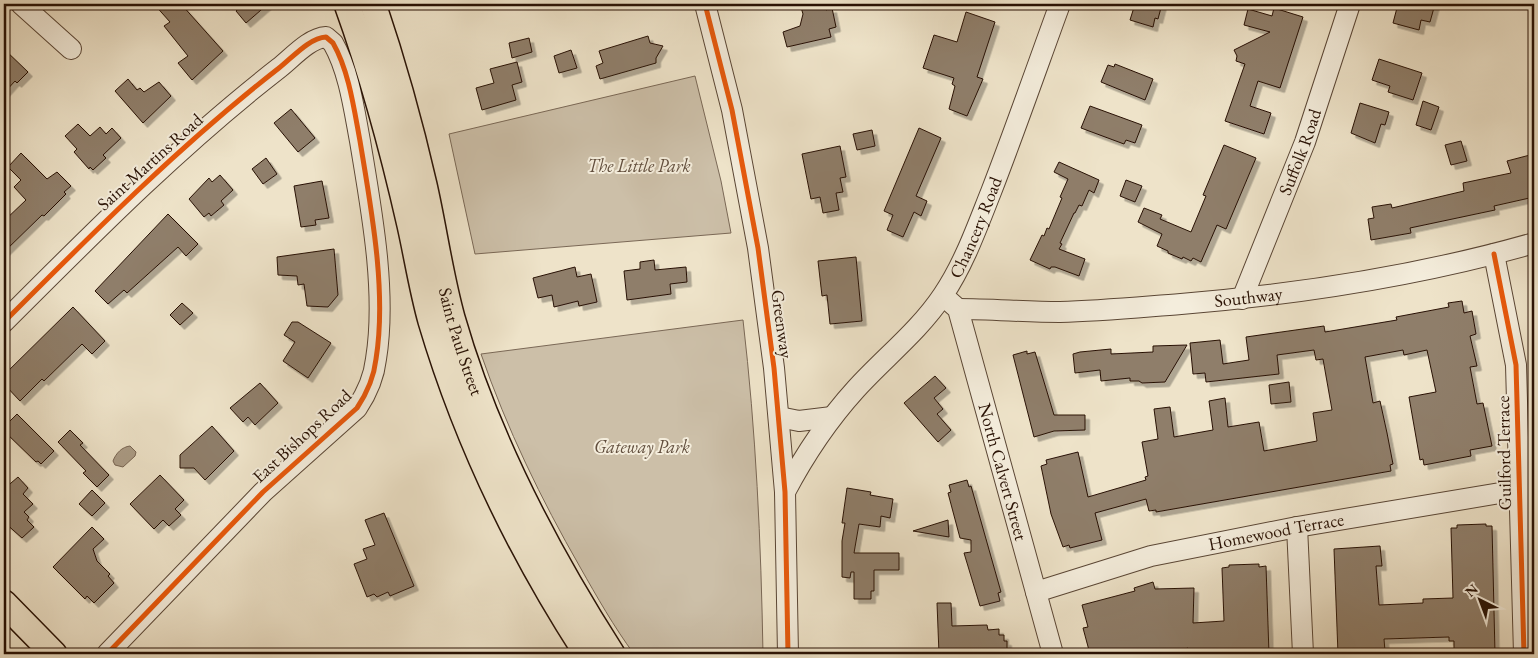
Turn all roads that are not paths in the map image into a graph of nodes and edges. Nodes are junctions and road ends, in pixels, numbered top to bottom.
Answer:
1 (21, 4) edge
2 (373, 4) edge
3 (705, 4) edge
4 (1060, 4) edge
5 (1350, 4) edge
6 (351, 6) edge
7 (326, 37) joint
8 (70, 49) dead end
9 (1534, 243) edge
10 (1494, 254) junction
11 (1242, 299) junction
12 (950, 302) junction
13 (4, 322) edge
14 (779, 417) junction
15 (832, 417) junction
16 (1518, 490) junction
17 (785, 492) junction
18 (1297, 527) junction
19 (1036, 592) junction
20 (4, 603) edge
21 (54, 654) edge
22 (107, 654) edge
23 (587, 654) edge
24 (612, 654) edge
25 (788, 654) edge
26 (1053, 654) edge
27 (1303, 654) edge
28 (1524, 654) edge

1 - 8 street
2 - 24 main road, Saint Paul Street
3 - 14 street, Greenway
4 - 12 street, Chancery Road
5 - 11 street, Suffolk Road
6 - 23 main road, Saint Paul Street
7 - 13 street, Saint Martins Road
7 - 22 street, East Bishops Road
9 - 10 street, Southway
10 - 11 street, Southway
10 - 16 street, Guilford Terrace
11 - 12 street, Southway
12 - 15 street, Chancery Road
12 - 19 street, North Calvert Street
14 - 15 street
14 - 17 street, Greenway
15 - 17 street, Chancery Road
16 - 18 street, Homewood Terrace
16 - 28 street, Guilford Terrace
17 - 25 street, Greenway
18 - 19 street, Homewood Terrace
18 - 27 street
19 - 26 street, North Calvert Street
20 - 21 main road

